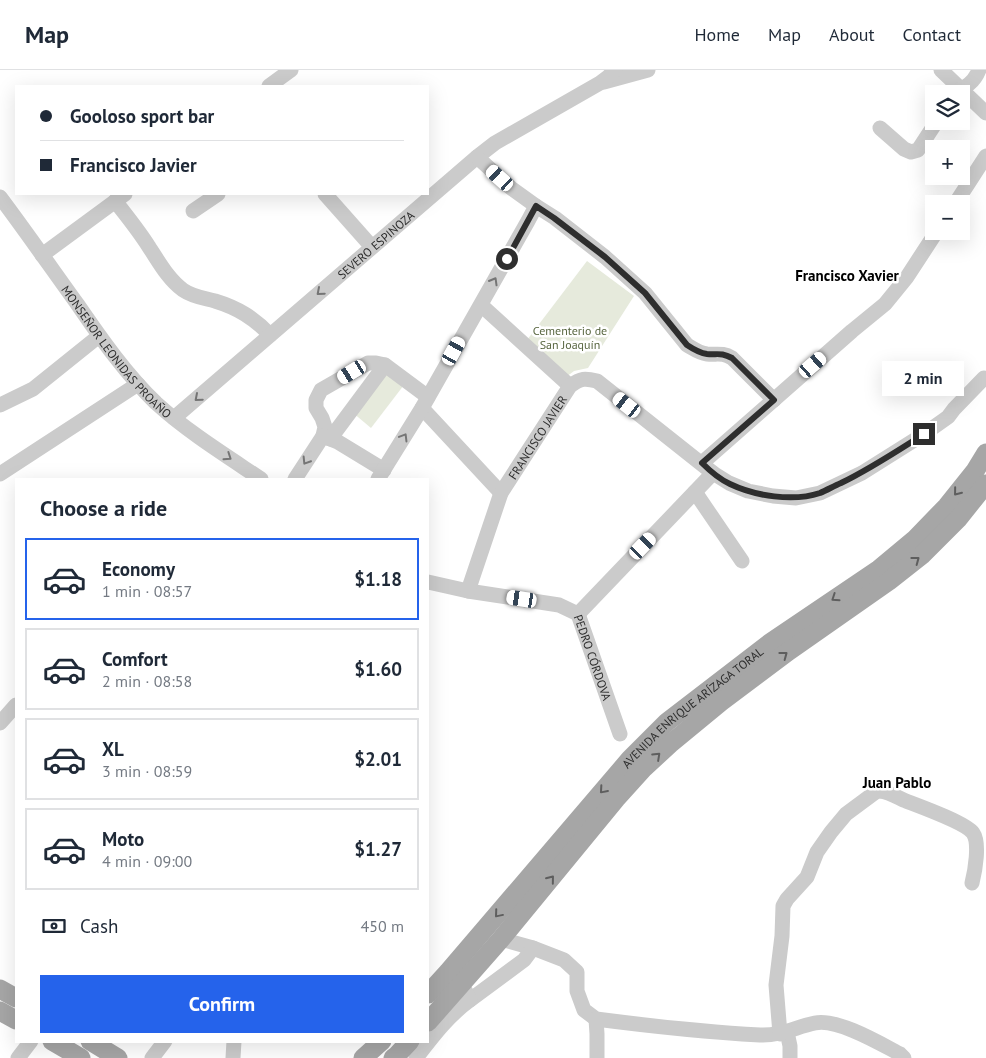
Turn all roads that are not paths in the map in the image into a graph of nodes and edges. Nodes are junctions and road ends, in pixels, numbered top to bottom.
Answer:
1 (291, 70) edge
2 (615, 70) edge
3 (648, 70) edge
4 (941, 70) edge
5 (980, 70) edge
6 (600, 83) junction
7 (270, 85) edge
8 (953, 85) edge
9 (968, 85) edge
10 (970, 100) edge
11 (986, 113) edge
12 (880, 128) dead end
13 (932, 130) edge
14 (986, 156) edge
15 (477, 157) junction
16 (217, 195) edge
17 (327, 195) edge
18 (961, 195) edge
19 (0, 197) edge
20 (120, 197) edge
21 (536, 206) junction
22 (193, 212) dead end
23 (931, 240) edge
24 (372, 247) junction
25 (42, 255) junction
26 (481, 304) junction
27 (270, 335) junction
28 (99, 336) junction
29 (385, 365) junction
30 (984, 378) dead end
31 (138, 384) junction
32 (570, 386) junction
33 (774, 400) junction
34 (425, 403) junction
35 (0, 405) edge
36 (174, 418) junction
37 (326, 437) junction
38 (986, 453) edge
39 (702, 463) junction
40 (713, 473) junction
41 (381, 474) edge
42 (7, 475) edge
43 (260, 478) edge
44 (296, 478) edge
45 (986, 484) edge
46 (694, 492) junction
47 (501, 493) junction
48 (742, 561) dead end
49 (429, 582) edge
50 (468, 590) junction
51 (578, 614) junction
52 (15, 706) edge
53 (0, 723) edge
54 (620, 734) dead end
55 (972, 883) dead end
56 (501, 939) junction
57 (533, 948) junction
58 (460, 986) junction
59 (0, 989) edge
60 (429, 994) edge
61 (15, 997) edge
62 (0, 1011) edge
63 (15, 1019) edge
64 (596, 1019) junction
65 (429, 1021) edge
66 (784, 1033) junction
67 (429, 1041) edge
68 (29, 1043) edge
69 (56, 1043) edge
70 (93, 1043) edge
71 (163, 1043) edge
72 (234, 1043) edge
73 (380, 1043) edge
74 (408, 1043) edge
75 (427, 1043) edge
76 (18, 1058) edge
77 (82, 1058) edge
78 (118, 1058) edge
79 (152, 1058) edge
80 (233, 1058) edge
81 (363, 1058) edge
82 (393, 1058) edge
83 (416, 1058) edge
84 (597, 1058) edge
85 (790, 1058) edge
86 (904, 1058) edge

1 - 7 street
2 - 6 street, SEVERO ESPINOZA
3 - 6 street
4 - 8 street
5 - 9 street
6 - 15 street, SEVERO ESPINOZA
10 - 11 street
12 - 13 street
14 - 18 street
15 - 21 street
15 - 24 street, SEVERO ESPINOZA
16 - 22 street
17 - 24 street
19 - 25 street, MONSEÑOR LEONIDAS PROAÑO
20 - 25 street
20 - 27 street
26 -> 21 street
21 - 33 street
23 - 33 street
24 -> 27 street, SEVERO ESPINOZA
25 - 28 street, MONSEÑOR LEONIDAS PROAÑO
26 - 32 street
26 - 34 street
27 -> 36 street, SEVERO ESPINOZA
28 - 31 street, MONSEÑOR LEONIDAS PROAÑO
28 - 35 street
29 - 34 street
29 - 37 street
29 - 37 street
30 - 40 street, FRANCISCO JAVIER
31 - 36 street, MONSEÑOR LEONIDAS PROAÑO
31 - 42 street
32 - 39 street, FRANCISCO JAVIER
32 - 47 street, FRANCISCO JAVIER
33 - 39 street
41 -> 34 street
34 - 47 street
36 -> 43 street, MONSEÑOR LEONIDAS PROAÑO
37 - 41 street
37 -> 44 street
38 -> 58 main road, AVENIDA ENRIQUE ARÍZAGA TORAL
39 - 40 street, FRANCISCO JAVIER
40 - 46 street
56 -> 45 main road, AVENIDA ENRIQUE ARÍZAGA TORAL
46 - 48 street
46 - 51 street
47 - 50 street, FRANCISCO JAVIER
49 - 50 street, PEDRO CÓRDOVA
50 - 51 street, PEDRO CÓRDOVA
51 - 54 street, PEDRO CÓRDOVA
52 - 53 street
55 - 66 street
56 - 57 street
56 - 58 main road, AVENIDA ENRIQUE ARÍZAGA TORAL
57 - 58 street
57 - 64 street
58 - 60 main road, AVENIDA ENRIQUE ARÍZAGA TORAL
58 - 65 main road, AVENIDA ENRIQUE ARÍZAGA TORAL
58 - 67 street
59 - 61 main road
62 - 63 main road
64 - 66 street
64 - 84 street
66 - 85 street
66 - 86 street
68 - 76 street
69 - 77 main road
70 - 78 main road
71 - 79 street
72 - 80 street
73 - 81 main road
74 - 82 main road
75 - 83 street

